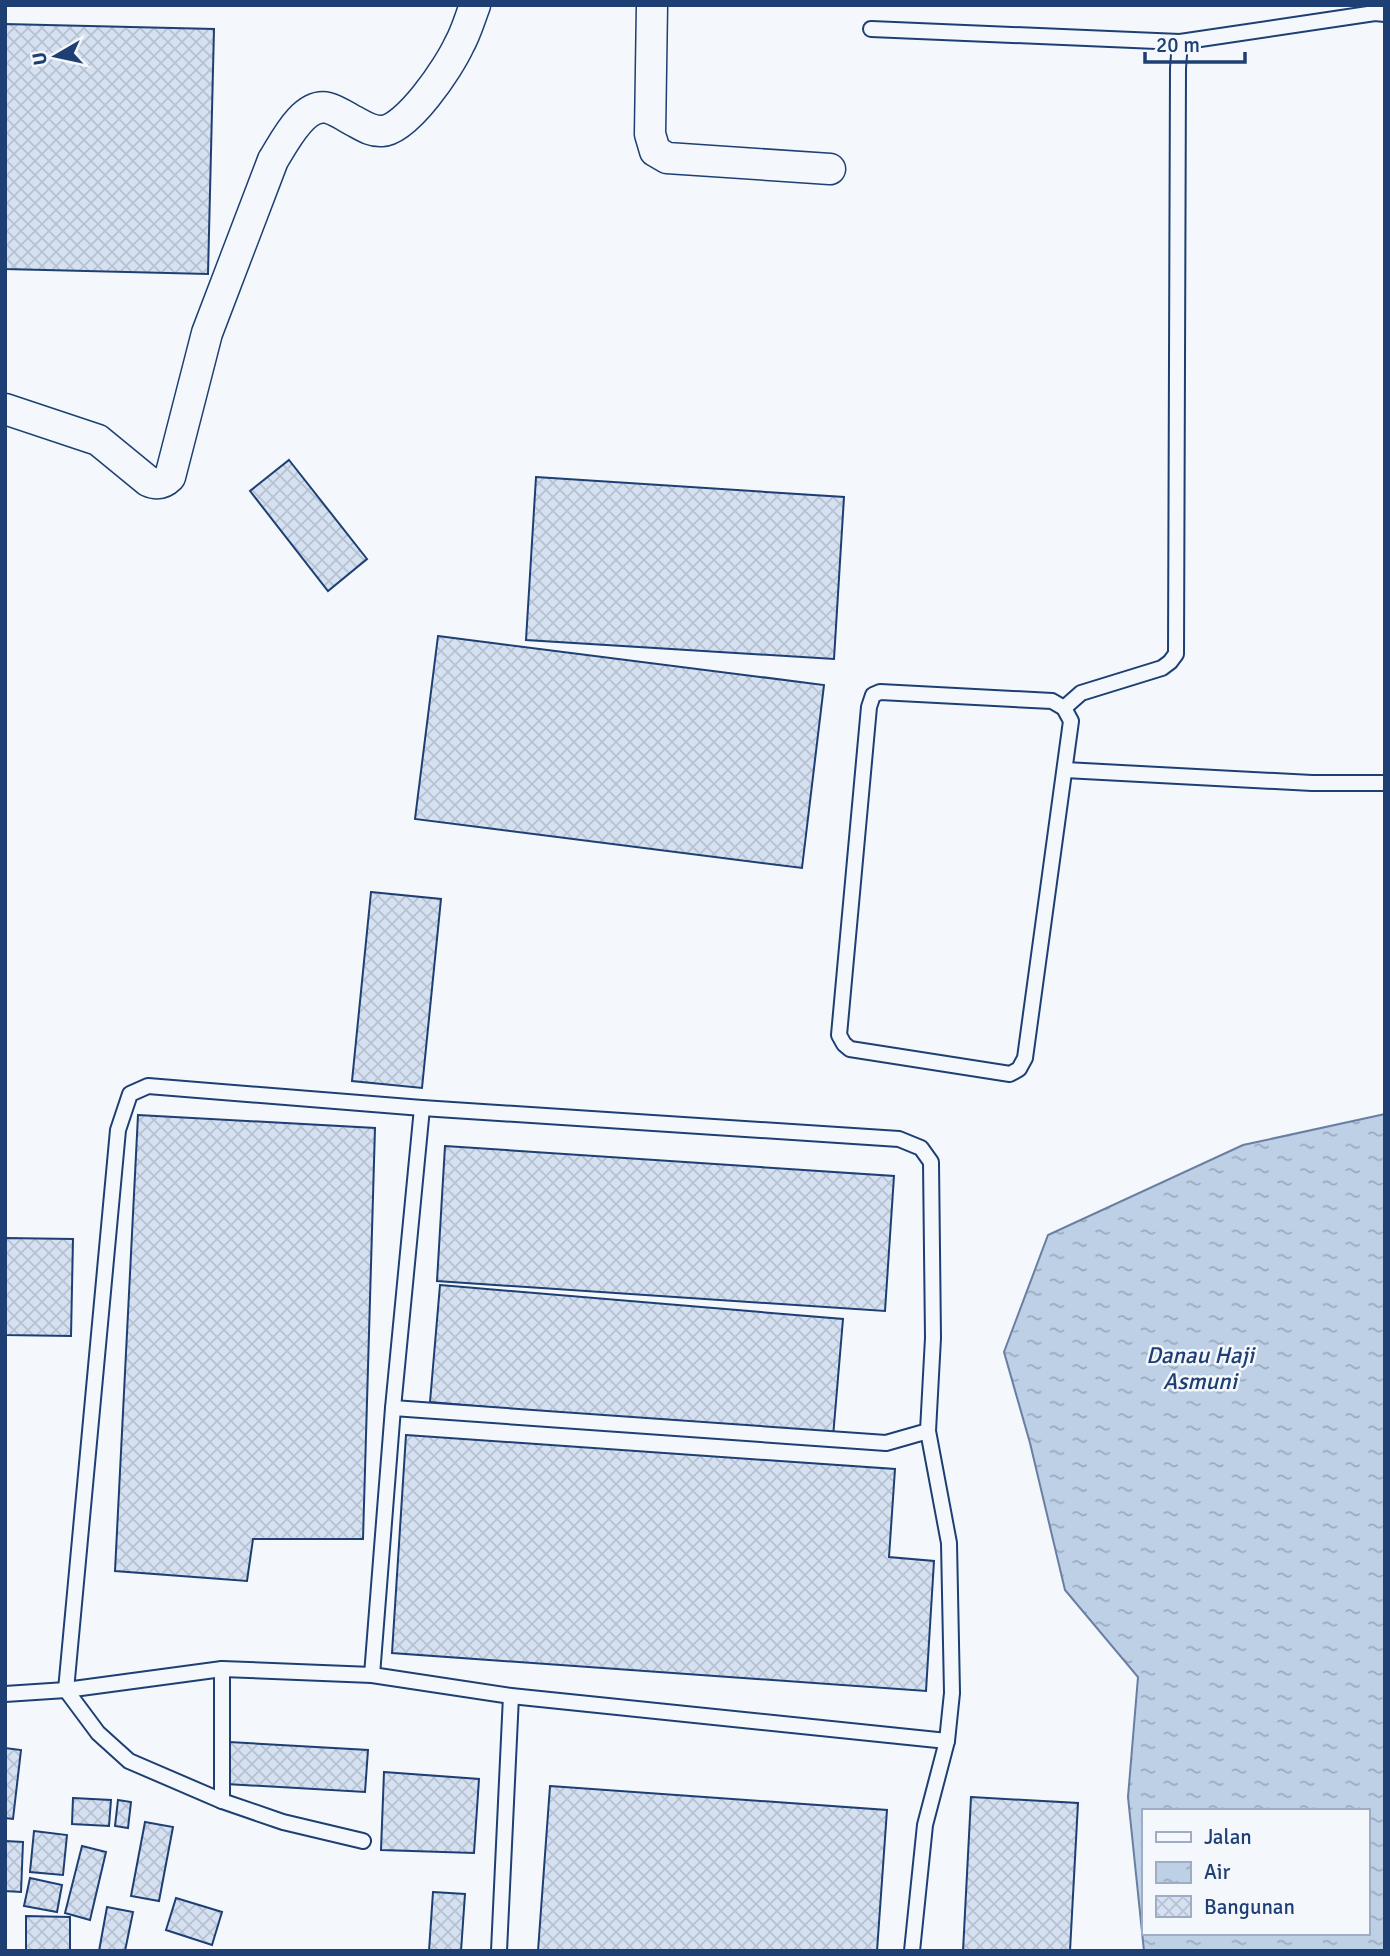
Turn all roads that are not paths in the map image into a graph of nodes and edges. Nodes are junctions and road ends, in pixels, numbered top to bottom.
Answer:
1 (475, 5) edge
2 (652, 5) edge
3 (1385, 14) edge
4 (871, 29) dead end
5 (1180, 42) junction
6 (830, 169) dead end
7 (5, 409) edge
8 (1064, 708) junction
9 (1065, 770) junction
10 (1385, 783) edge
11 (422, 1108) junction
12 (393, 1408) junction
13 (928, 1431) junction
14 (222, 1668) junction
15 (372, 1675) junction
16 (66, 1690) junction
17 (5, 1694) edge
18 (511, 1696) junction
19 (947, 1741) junction
20 (222, 1801) junction
21 (363, 1841) dead end
22 (499, 1951) edge
23 (912, 1951) edge

1 - 7 street
2 - 6 street
3 - 5 lane
4 - 5 lane
5 - 8 lane
8 - 9 lane
8 - 9 lane
9 - 10 lane
11 - 12 lane
11 - 13 lane
11 - 16 lane
12 - 13 lane
12 - 15 lane
13 - 19 lane
14 - 15 lane
14 - 16 lane
14 - 20 lane
15 - 18 lane
16 - 17 lane
16 - 20 lane
18 - 19 lane
18 - 22 lane
19 - 23 lane
20 - 21 lane

